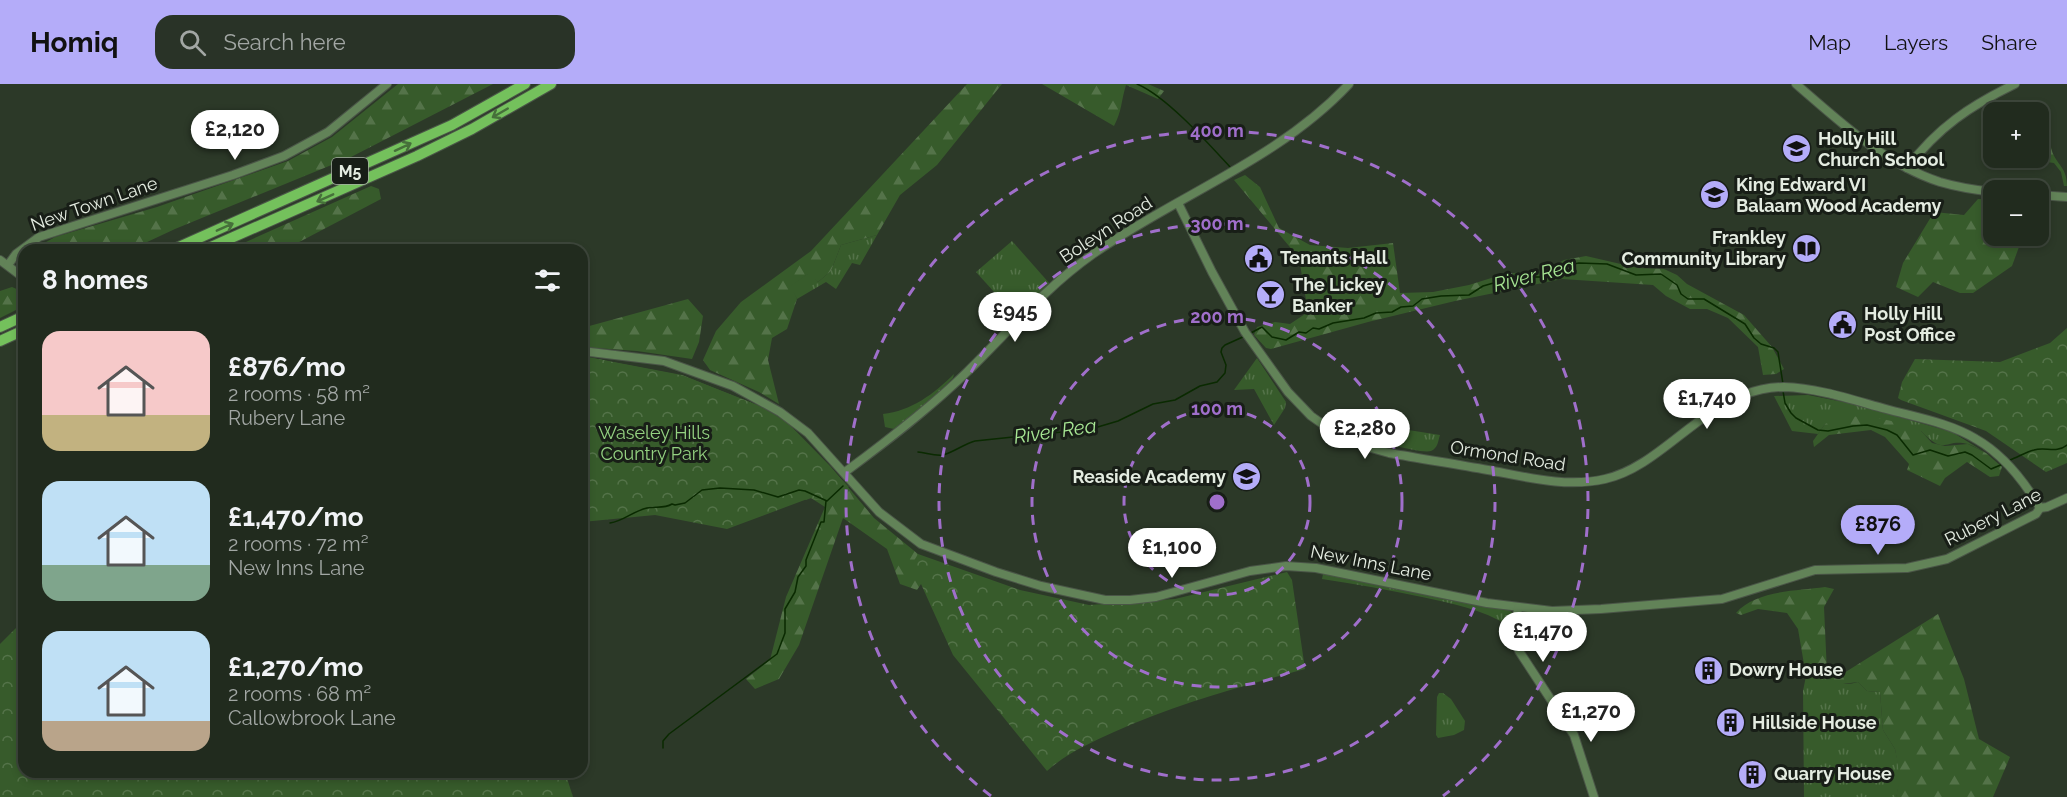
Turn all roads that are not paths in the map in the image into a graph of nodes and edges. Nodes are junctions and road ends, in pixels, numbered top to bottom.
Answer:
1 (387, 84) edge
2 (525, 84) edge
3 (551, 84) edge
4 (1349, 84) edge
5 (1796, 84) edge
6 (2015, 84) edge
7 (1907, 168) junction
8 (1983, 191) edge
9 (2049, 195) edge
10 (2067, 196) edge
11 (1178, 203) junction
12 (30, 244) edge
13 (185, 244) edge
14 (218, 244) edge
15 (18, 253) edge
16 (0, 260) edge
17 (8, 266) junction
18 (18, 275) edge
19 (18, 319) edge
20 (0, 327) edge
21 (18, 333) edge
22 (0, 341) edge
23 (588, 352) edge
24 (844, 472) junction
25 (2067, 498) edge
26 (2040, 508) junction
27 (1722, 599) joint
28 (1518, 608) junction
29 (1594, 797) edge

1 - 12 street, New Town Lane
13 -> 2 highway, M5
3 -> 14 highway, M5
4 - 11 street, Boleyn Road
5 - 7 street
6 - 7 street
7 - 8 street
9 - 10 street
11 - 24 street, Boleyn Road
11 - 26 street, Ormond Road
15 - 17 street, New Town Lane
16 - 17 street
17 - 18 street
19 - 20 highway
21 - 22 highway
23 - 24 street, New Inns Lane
24 - 28 street, New Inns Lane
25 - 26 street, Rubery Lane
26 - 27 street, Rubery Lane
27 - 28 street, New Inns Lane
28 - 29 street

